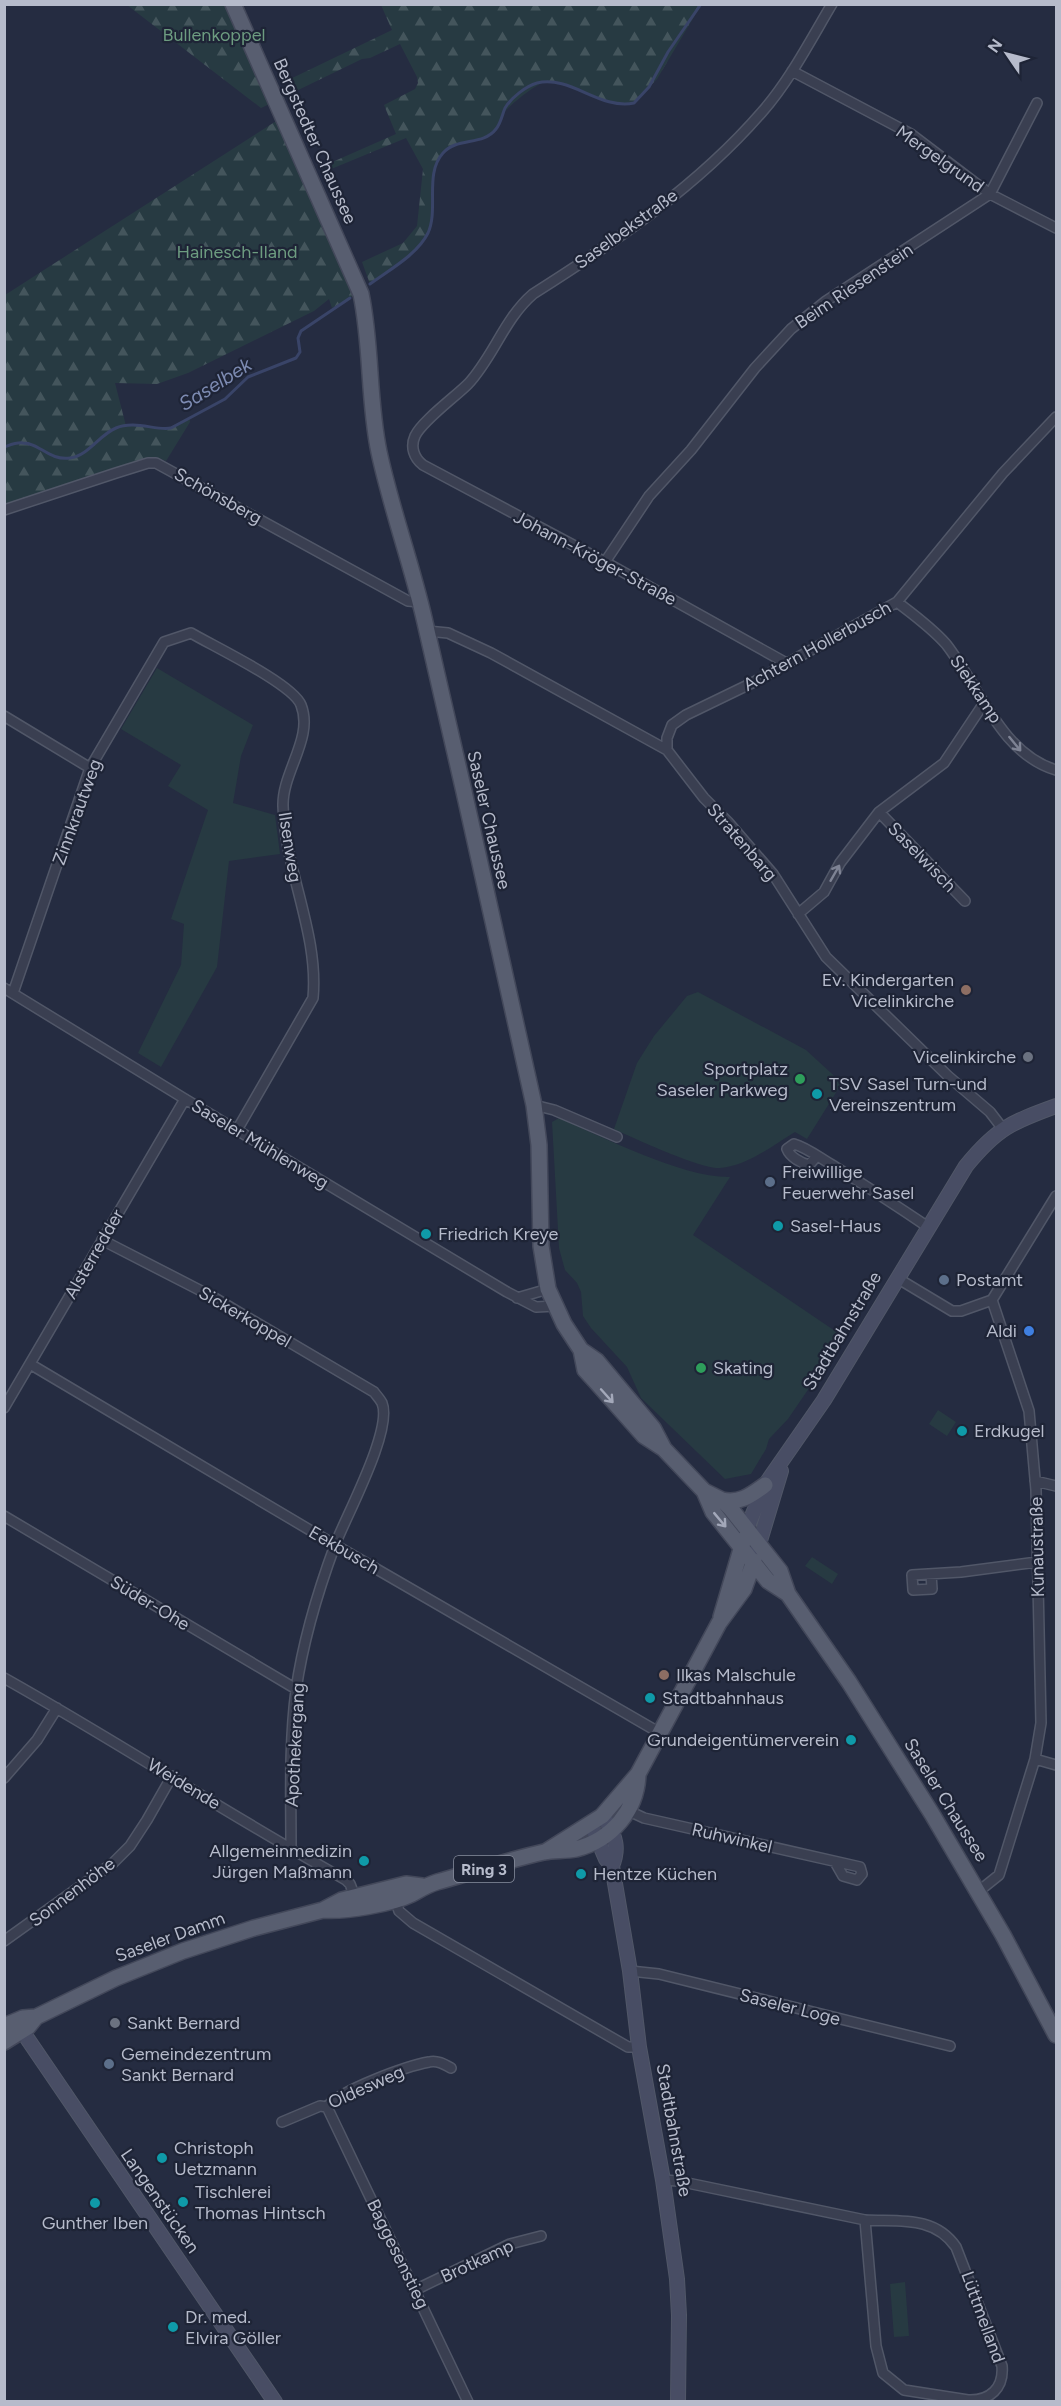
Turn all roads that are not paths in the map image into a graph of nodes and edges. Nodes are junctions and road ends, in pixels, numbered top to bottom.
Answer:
1 (233, 4) edge
2 (832, 4) edge
3 (792, 71) junction
4 (1037, 103) dead end
5 (990, 195) junction
6 (1056, 228) edge
7 (361, 294) joint
8 (1056, 417) edge
9 (413, 445) joint
10 (4, 510) edge
11 (605, 562) junction
12 (420, 602) junction
13 (897, 602) junction
14 (427, 631) junction
15 (164, 642) joint
16 (788, 664) junction
17 (984, 703) junction
18 (4, 716) edge
19 (667, 750) junction
20 (90, 768) junction
21 (1056, 770) edge
22 (879, 812) junction
23 (965, 901) dead end
24 (798, 914) junction
25 (9, 990) edge
26 (185, 1099) junction
27 (534, 1105) junction
28 (1056, 1106) edge
29 (1003, 1129) junction
30 (237, 1130) junction
31 (616, 1137) dead end
32 (817, 1156) dead end
33 (1056, 1196) edge
34 (1052, 1212) edge
35 (928, 1227) junction
36 (102, 1240) junction
37 (897, 1278) junction
38 (548, 1289) junction
39 (517, 1298) junction
40 (992, 1300) junction
41 (555, 1306) junction
42 (30, 1364) junction
43 (8, 1396) edge
44 (382, 1403) joint
45 (4, 1408) edge
46 (788, 1454) junction
47 (1035, 1481) junction
48 (765, 1485) junction
49 (1056, 1486) edge
50 (704, 1491) junction
51 (722, 1500) junction
52 (4, 1516) edge
53 (747, 1528) junction
54 (760, 1543) junction
55 (335, 1545) junction
56 (741, 1545) junction
57 (754, 1561) junction
58 (1037, 1562) junction
59 (931, 1574) dead end
60 (788, 1594) junction
61 (719, 1623) junction
62 (4, 1678) edge
63 (296, 1689) junction
64 (57, 1708) junction
65 (660, 1733) junction
66 (1035, 1759) junction
67 (1056, 1765) edge
68 (638, 1774) junction
69 (172, 1776) junction
70 (4, 1778) edge
71 (629, 1811) junction
72 (597, 1820) junction
73 (605, 1834) junction
74 (291, 1850) junction
75 (545, 1852) junction
76 (836, 1862) dead end
77 (422, 1886) junction
78 (979, 1891) junction
79 (355, 1897) junction
80 (395, 1899) junction
81 (323, 1910) junction
82 (4, 1941) edge
83 (630, 1971) junction
84 (14, 2026) edge
85 (1056, 2035) edge
86 (4, 2042) edge
87 (950, 2046) dead end
88 (639, 2047) junction
89 (451, 2068) dead end
90 (327, 2107) junction
91 (282, 2122) dead end
92 (663, 2180) junction
93 (864, 2220) junction
94 (541, 2236) dead end
95 (415, 2290) junction
96 (275, 2402) edge
97 (468, 2402) edge
98 (678, 2402) edge

1 - 7 main road, Bergstedter Chaussee
2 - 3 street, Saselbekstraße
3 - 5 street, Mergelgrund
3 - 9 street, Saselbekstraße
4 - 5 street
5 - 6 street, Mergelgrund
5 - 11 street, Beim Riesenstein
7 - 12 main road, Saseler Chaussee
8 - 13 street, Achtern Hollerbusch
9 - 11 street, Johann-Kröger-Straße
10 - 12 street, Schönsberg
11 - 16 street, Johann-Kröger-Straße
12 - 14 main road, Saseler Chaussee
13 - 16 street, Achtern Hollerbusch
13 - 17 street, Siekkamp
14 - 19 street, Stratenbarg
14 - 27 main road, Saseler Chaussee
15 - 20 street, Zinnkrautweg
15 - 30 street, Ilsenweg
16 - 19 street, Achtern Hollerbusch
17 -> 21 street, Siekkamp
17 - 22 street
18 - 20 street
19 - 24 street, Stratenbarg
20 - 25 street, Zinnkrautweg
22 - 23 street, Saselwisch
24 -> 22 street
24 - 29 street, Stratenbarg
25 - 26 street, Saseler Mühlenweg
26 - 30 street, Saseler Mühlenweg
26 - 36 street, Alsterredder
27 - 31 street
27 - 38 main road, Saseler Chaussee
28 - 29 street, Stadtbahnstraße
29 - 35 street, Stadtbahnstraße
30 - 39 street, Saseler Mühlenweg
32 - 35 street
33 - 34 street
34 - 40 street
35 - 37 street, Stadtbahnstraße
36 - 42 street, Alsterredder
36 - 44 street, Sickerkoppel
37 - 40 street
37 - 46 street, Stadtbahnstraße
38 - 39 street
38 - 41 main road, Saseler Chaussee
39 - 41 street, Saseler Mühlenweg
40 - 47 street, Kunaustraße
41 - 50 main road, Saseler Chaussee
42 - 43 street, Alsterredder
42 - 55 street, Eekbusch
43 - 45 street, Alsterredder
44 - 55 street, Apothekergang
46 - 48 street, Stadtbahnstraße
46 - 54 street, Stadtbahnstraße
47 - 49 street
47 - 58 street, Kunaustraße
48 - 51 main road
48 - 53 street, Stadtbahnstraße
50 - 51 main road, Saseler Chaussee
50 -> 56 main road, Saseler Chaussee
51 - 53 main road, Saseler Chaussee
52 - 63 street, Süder-Ohe
53 - 54 main road, Saseler Chaussee
53 - 56 main road, Stadtbahnstraße / Ring 3
54 - 57 street, Stadtbahnstraße / Ring 3
54 - 60 main road, Saseler Chaussee
55 - 63 street, Apothekergang
55 - 65 street, Eekbusch
56 - 57 main road, Saseler Chaussee
56 - 61 main road, Stadtbahnstraße / Ring 3
57 - 60 main road, Saseler Chaussee
57 - 61 main road, Stadtbahnstraße / Ring 3
58 - 59 street
58 - 66 street, Kunaustraße
60 - 78 main road, Saseler Chaussee
61 - 65 main road, Stadtbahnstraße / Ring 3
62 - 64 street, Weidende
63 - 74 street, Apothekergang
64 - 69 street, Weidende
64 - 70 street
65 - 68 main road, Stadtbahnstraße / Ring 3
66 - 67 street
66 - 78 street, Kunaustraße
68 - 71 main road, Stadtbahnstraße / Ring 3
68 - 72 main road, Stadtbahnstraße / Ring 3
69 - 74 street, Weidende
69 - 82 street, Sonnenhöhe
71 - 73 main road, Stadtbahnstraße / Ring 3
71 - 76 street, Ruhwinkel
72 - 73 street, Stadtbahnstraße
72 - 75 main road, Saseler Damm / Ring 3
73 - 75 main road, Saseler Damm / Ring 3
73 - 83 street, Stadtbahnstraße
74 - 79 street, Weidende
75 - 77 main road, Saseler Damm / Ring 3
77 - 79 main road, Saseler Damm / Ring 3
77 - 80 main road, Saseler Damm / Ring 3
78 - 85 main road, Saseler Chaussee
79 - 81 main road, Saseler Damm / Ring 3
80 - 81 main road, Saseler Damm / Ring 3
80 - 88 street
81 - 84 main road, Saseler Damm / Ring 3
83 - 87 street, Saseler Loge
83 - 88 street, Stadtbahnstraße
84 - 86 main road, Saseler Damm / Ring 3
84 - 96 street, Langenstücken
88 - 92 street, Stadtbahnstraße
89 - 90 street, Oldesweg
90 - 91 street, Oldesweg
90 - 95 street, Baggesenstieg
92 - 93 street, Lüttmelland
92 - 98 street, Stadtbahnstraße
93 - 93 street, Lüttmelland
94 - 95 street, Brotkamp
95 - 97 street, Baggesenstieg

